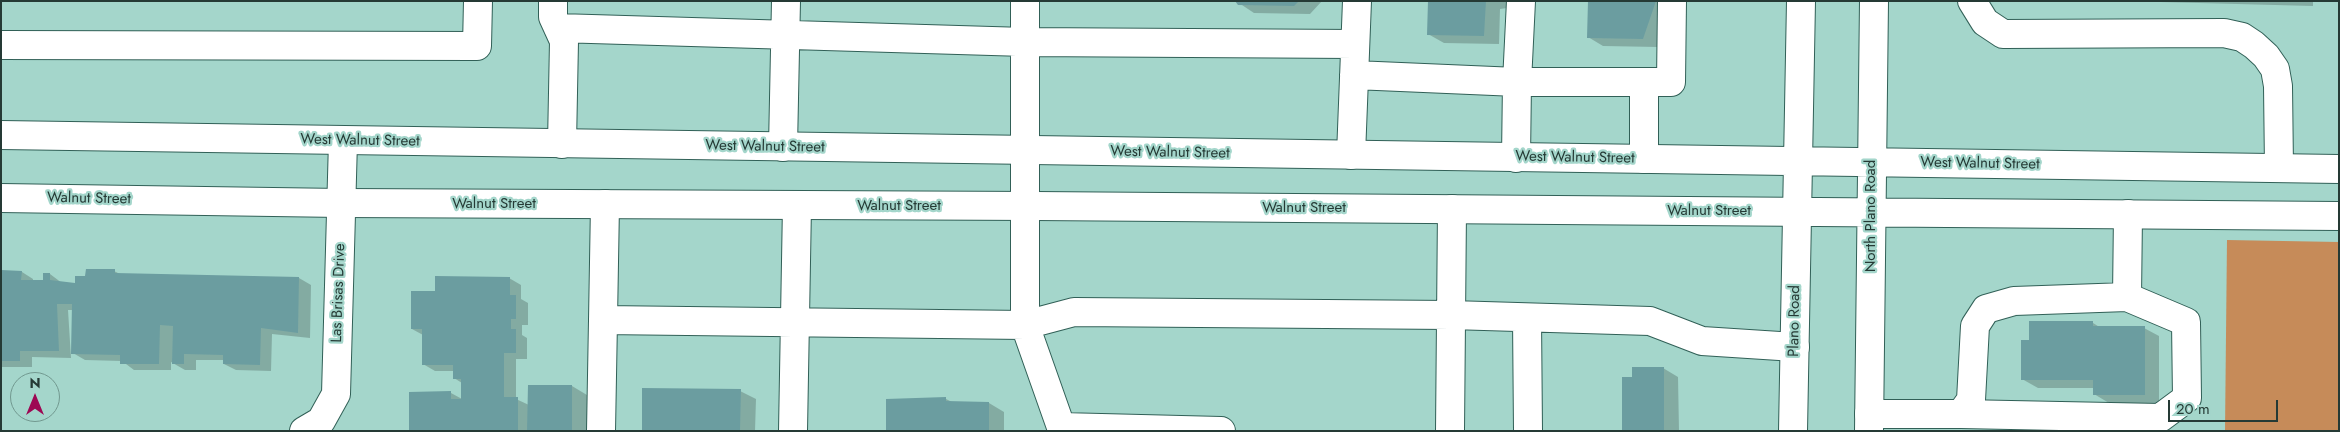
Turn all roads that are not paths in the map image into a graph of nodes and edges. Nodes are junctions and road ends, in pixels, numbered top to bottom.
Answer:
1 (478, 1) edge
2 (553, 1) edge
3 (786, 1) edge
4 (1025, 1) edge
5 (1357, 1) edge
6 (1521, 1) edge
7 (1672, 1) edge
8 (1801, 1) edge
9 (1874, 1) edge
10 (1972, 1) edge
11 (558, 28) junction
12 (785, 34) junction
13 (1025, 42) junction
14 (1356, 44) junction
15 (1, 45) edge
16 (1354, 75) junction
17 (1517, 82) junction
18 (1644, 82) junction
19 (1, 136) edge
20 (343, 141) junction
21 (562, 144) junction
22 (783, 147) junction
23 (1025, 151) junction
24 (1351, 155) junction
25 (1516, 158) junction
26 (1644, 159) junction
27 (1798, 162) junction
28 (1871, 162) junction
29 (2279, 168) junction
30 (2339, 169) edge
31 (1, 198) edge
32 (341, 203) junction
33 (605, 204) junction
34 (796, 205) junction
35 (1025, 206) junction
36 (1452, 209) junction
37 (1797, 212) junction
38 (1871, 213) junction
39 (2128, 214) junction
40 (2339, 216) edge
41 (2127, 297) junction
42 (1451, 315) junction
43 (1527, 318) junction
44 (603, 320) junction
45 (795, 322) junction
46 (1025, 325) junction
47 (1795, 347) junction
48 (1961, 414) junction
49 (1869, 423) edge
50 (304, 431) edge
51 (601, 431) edge
52 (793, 431) edge
53 (1221, 431) edge
54 (1450, 431) edge
55 (1528, 431) edge
56 (1793, 431) edge

1 - 15 main road
2 - 11 main road
3 - 12 main road
4 - 13 main road
5 - 14 main road
6 - 17 main road
7 - 18 main road
8 - 27 main road
9 - 28 main road, North Plano Road
10 - 29 main road
11 - 12 main road
11 - 21 main road
12 - 13 main road
12 - 22 main road
13 - 14 main road
13 - 23 main road
14 - 16 main road
16 - 17 main road
16 - 24 main road
17 - 18 main road
17 - 25 main road
18 - 26 main road
19 - 20 main road, West Walnut Street
20 - 21 main road, West Walnut Street
20 - 32 main road, Las Brisas Drive
21 - 22 main road, West Walnut Street
22 - 23 main road, West Walnut Street
23 - 24 main road, West Walnut Street
23 - 35 main road
24 - 25 main road, West Walnut Street
25 - 26 main road, West Walnut Street
26 - 27 main road, West Walnut Street
27 - 28 main road, West Walnut Street
27 - 37 main road
28 - 29 main road, West Walnut Street
28 - 38 main road, North Plano Road
29 - 30 main road, West Walnut Street
31 - 32 main road, Walnut Street
32 - 33 main road, Walnut Street
32 - 50 main road, Las Brisas Drive
33 - 34 main road, Walnut Street
33 - 44 main road
34 - 35 main road, Walnut Street
34 - 45 main road
35 - 36 main road, Walnut Street
35 - 46 main road
36 - 37 main road, Walnut Street
36 - 42 main road
37 - 38 main road
37 - 47 main road, Plano Road
38 - 39 main road
38 - 49 main road, North Plano Road
39 - 40 main road
39 - 41 main road
41 - 48 main road
41 - 48 main road
42 - 43 main road
42 - 46 main road
42 - 54 main road
43 - 47 main road
43 - 55 main road
44 - 45 main road
44 - 51 main road
45 - 46 main road
45 - 52 main road
46 - 53 main road
47 - 56 main road, Plano Road
48 - 49 main road

